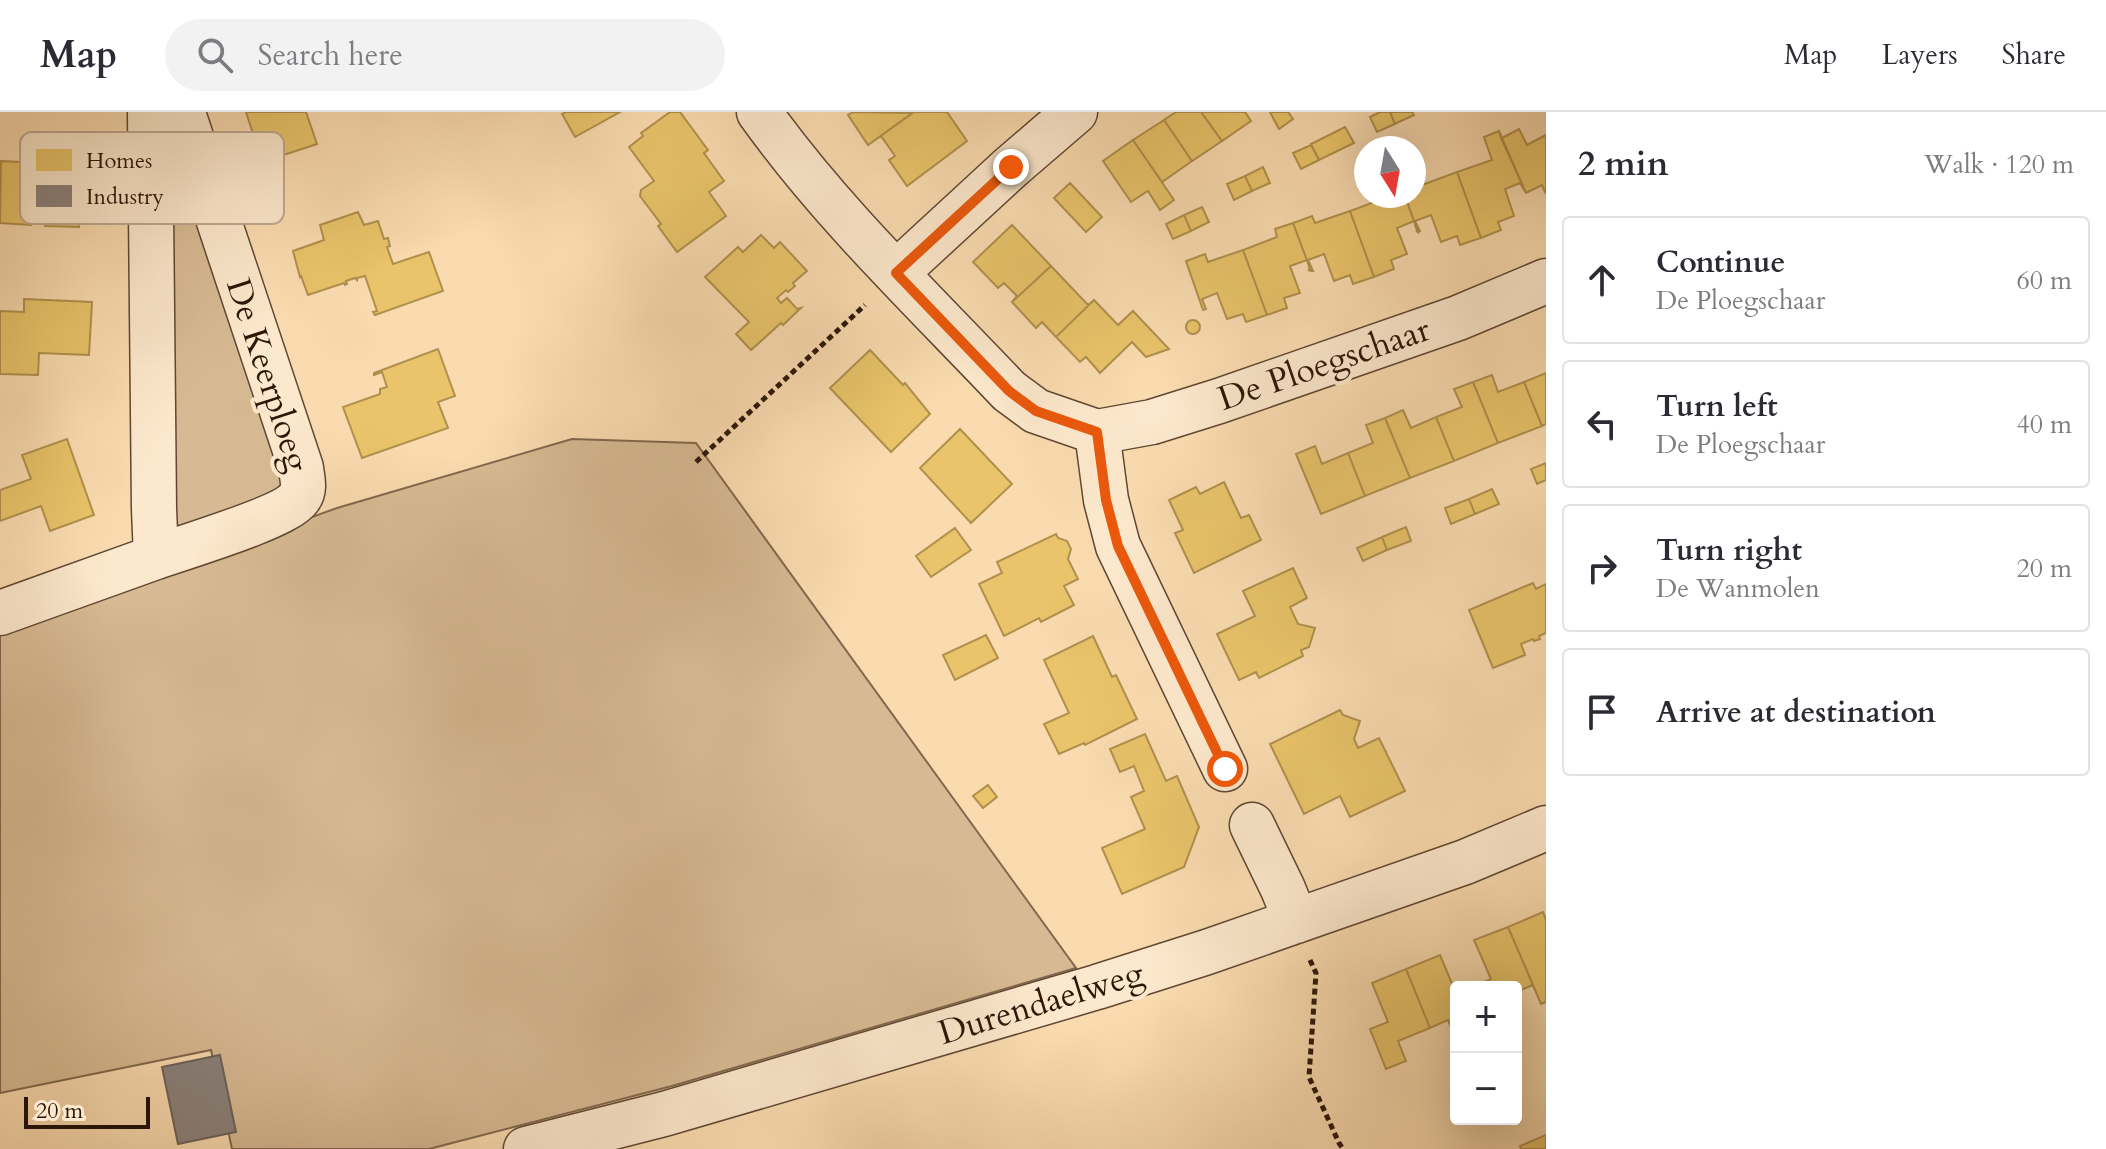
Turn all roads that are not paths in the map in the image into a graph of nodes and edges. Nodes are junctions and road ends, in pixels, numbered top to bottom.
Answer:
1 (150, 112) edge
2 (172, 112) edge
3 (759, 112) edge
4 (1075, 112) edge
5 (150, 132) edge
6 (189, 132) edge
7 (151, 224) edge
8 (220, 224) edge
9 (897, 274) junction
10 (1546, 281) edge
11 (1097, 432) junction
12 (156, 557) junction
13 (0, 613) edge
14 (1225, 769) dead end
15 (1252, 825) dead end
16 (1546, 828) edge
17 (1296, 921) junction
18 (526, 1149) edge

1 - 5 street
2 - 6 street, De Keerploeg
3 - 9 street, De Ploegschaar
4 - 9 street
7 - 12 street
8 - 12 street, De Keerploeg
9 - 11 street, De Ploegschaar
10 - 11 street, De Ploegschaar
11 - 14 street
12 - 13 street, De Keerploeg
15 - 17 street
16 - 17 street, Durendaelweg
17 - 18 street, Durendaelweg

